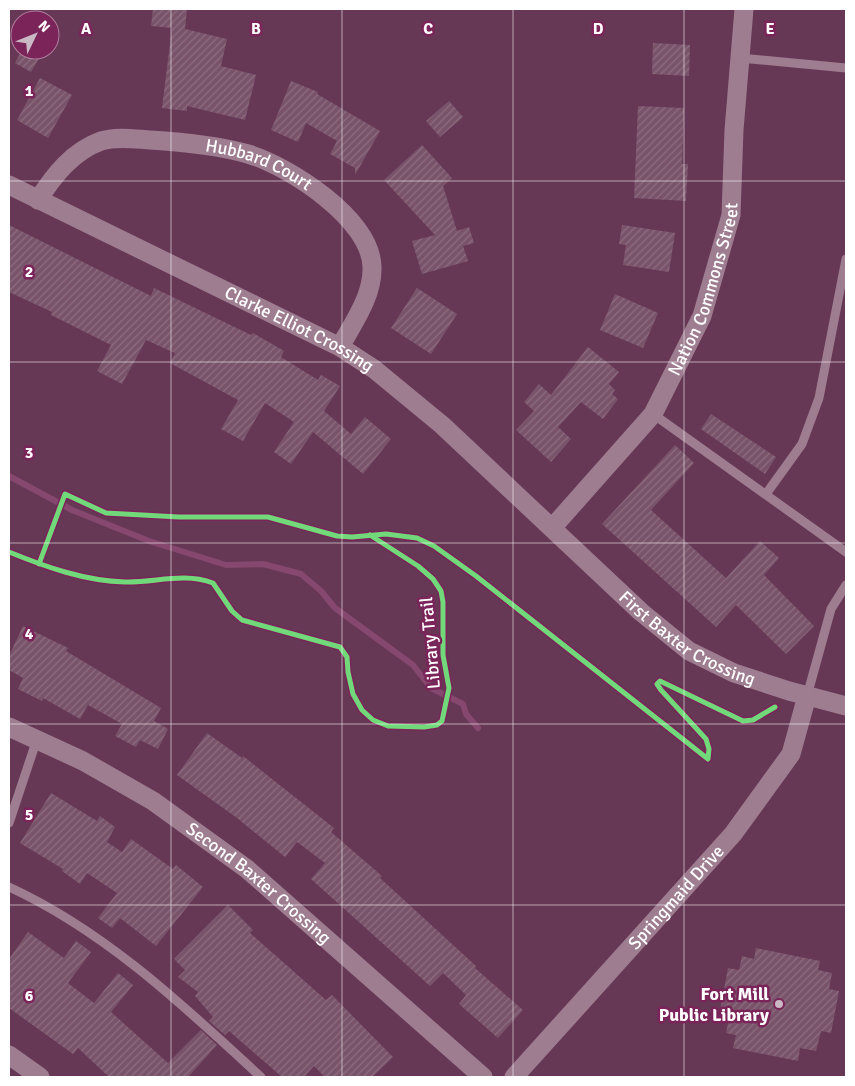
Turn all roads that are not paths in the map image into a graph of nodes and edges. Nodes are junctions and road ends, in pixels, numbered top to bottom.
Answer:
1 (744, 9) edge
2 (740, 58) junction
3 (846, 68) edge
4 (9, 185) edge
5 (38, 200) junction
6 (846, 260) edge
7 (340, 348) junction
8 (652, 414) junction
9 (766, 494) junction
10 (552, 528) junction
11 (846, 552) edge
12 (846, 585) edge
13 (807, 696) junction
14 (846, 706) edge
15 (9, 727) edge
16 (37, 738) junction
17 (9, 823) edge
18 (9, 887) edge
19 (9, 1054) edge
20 (40, 1077) edge
21 (261, 1077) edge
22 (483, 1077) edge
23 (514, 1077) edge

1 - 2 street, Nation Commons Street
2 - 3 lane
2 - 8 street, Nation Commons Street
4 - 5 street, Clarke Elliot Crossing
5 - 7 street, Clarke Elliot Crossing
5 - 7 street, Hubbard Court
6 - 9 lane
7 - 10 street, Clarke Elliot Crossing
8 - 9 lane
8 - 10 street, Nation Commons Street
9 - 11 lane
10 - 13 street, First Baxter Crossing
12 - 13 lane
13 - 14 street, First Baxter Crossing
13 - 23 street, Springmaid Drive
15 - 16 street, Second Baxter Crossing
16 - 17 lane
16 - 22 street, Second Baxter Crossing
18 - 21 lane
19 - 20 street

